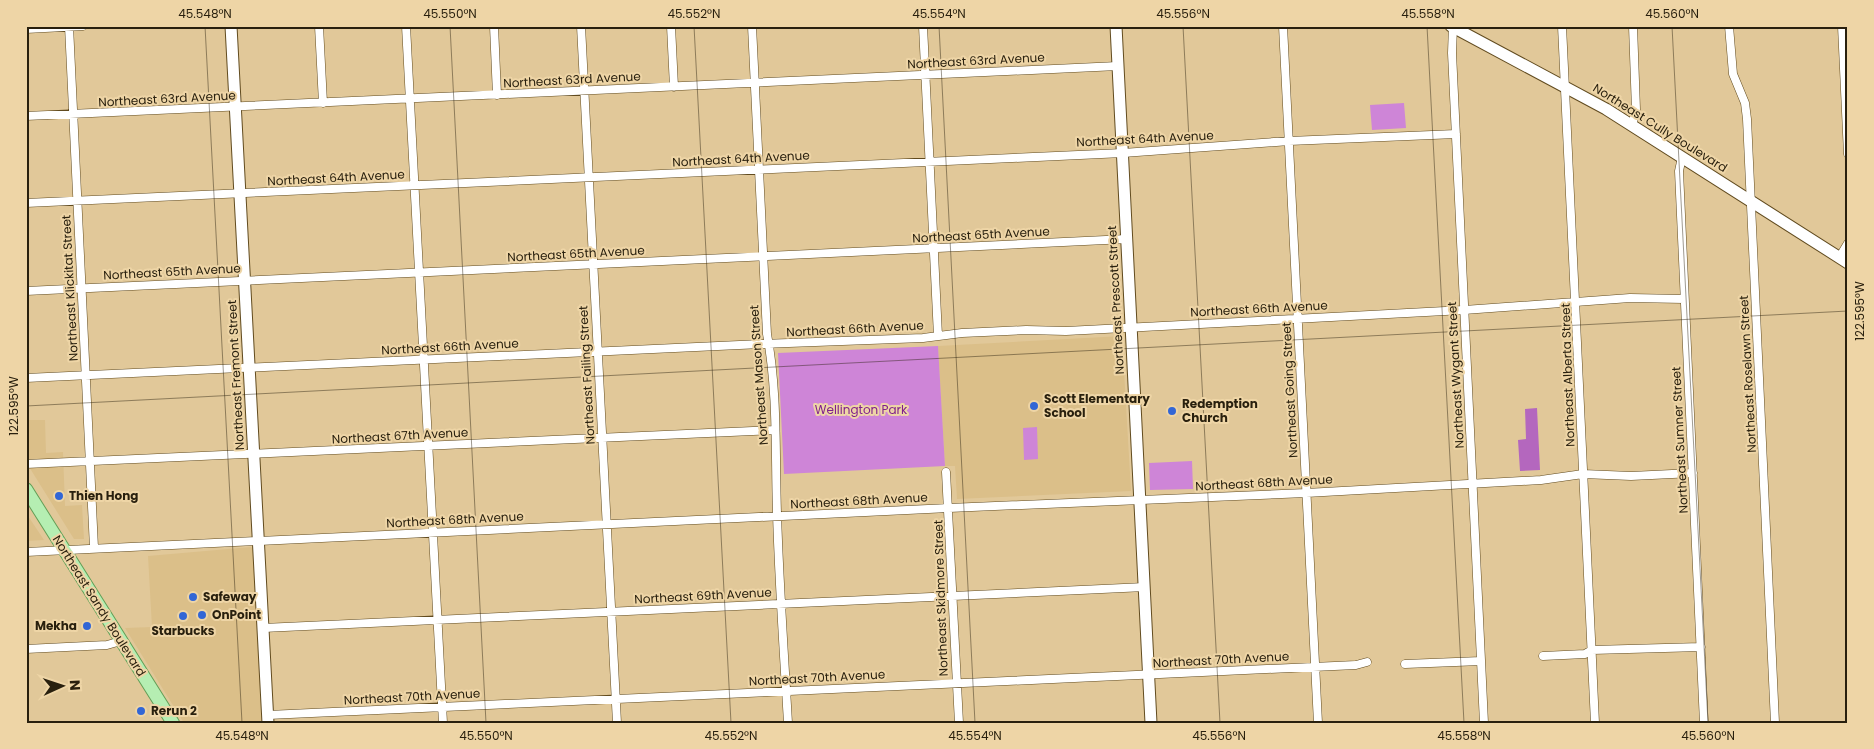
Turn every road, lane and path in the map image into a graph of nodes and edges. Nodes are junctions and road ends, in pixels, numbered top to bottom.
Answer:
1 (83, 26) edge
2 (231, 26) edge
3 (319, 26) edge
4 (406, 26) edge
5 (494, 26) edge
6 (581, 26) edge
7 (671, 26) edge
8 (752, 26) edge
9 (923, 26) edge
10 (1116, 26) edge
11 (1283, 26) edge
12 (1562, 26) edge
13 (1633, 26) edge
14 (1729, 26) edge
15 (1842, 26) edge
16 (69, 27) edge
17 (1452, 27) edge
18 (26, 29) edge
19 (1118, 66) junction
20 (924, 75) junction
21 (754, 83) junction
22 (674, 86) junction
23 (1565, 86) junction
24 (584, 90) junction
25 (497, 94) junction
26 (410, 98) junction
27 (323, 103) junction
28 (236, 107) junction
29 (74, 114) junction
30 (26, 116) edge
31 (1632, 126) junction
32 (1456, 134) junction
33 (1289, 142) junction
34 (1123, 153) junction
35 (1848, 154) edge
36 (1682, 157) junction
37 (928, 161) junction
38 (758, 169) junction
39 (588, 177) junction
40 (414, 185) junction
41 (240, 193) junction
42 (77, 201) junction
43 (1751, 201) junction
44 (26, 203) edge
45 (1127, 239) junction
46 (1848, 243) edge
47 (934, 248) junction
48 (763, 256) junction
49 (1843, 260) edge
50 (593, 264) junction
51 (419, 272) junction
52 (245, 280) junction
53 (81, 288) junction
54 (26, 290) edge
55 (1684, 299) junction
56 (1576, 301) junction
57 (1464, 310) junction
58 (1297, 319) junction
59 (1131, 327) junction
60 (938, 336) junction
61 (769, 344) junction
62 (597, 351) junction
63 (423, 359) junction
64 (250, 367) junction
65 (85, 375) junction
66 (26, 378) edge
67 (775, 430) junction
68 (602, 438) junction
69 (428, 446) junction
70 (254, 454) junction
71 (90, 462) junction
72 (26, 464) edge
73 (946, 472) dead end
74 (1583, 474) junction
75 (1693, 474) junction
76 (1474, 483) junction
77 (26, 489) edge
78 (1306, 493) junction
79 (1140, 500) junction
80 (949, 508) junction
81 (777, 516) junction
82 (607, 524) junction
83 (433, 532) junction
84 (258, 541) junction
85 (94, 548) junction
86 (64, 550) junction
87 (26, 552) edge
88 (1145, 587) junction
89 (952, 596) junction
90 (781, 604) junction
91 (611, 612) junction
92 (437, 620) junction
93 (263, 628) junction
94 (122, 641) junction
95 (1701, 647) junction
96 (26, 650) edge
97 (1592, 650) junction
98 (1542, 656) dead end
99 (1481, 661) junction
100 (1367, 662) dead end
101 (1405, 664) dead end
102 (1315, 666) junction
103 (1149, 674) junction
104 (956, 683) junction
105 (786, 691) junction
106 (616, 698) junction
107 (442, 707) junction
108 (268, 719) edge
109 (170, 722) edge
110 (443, 723) edge
111 (617, 723) edge
112 (788, 723) edge
113 (958, 723) edge
114 (1151, 723) edge
115 (1318, 723) edge
116 (1484, 723) edge
117 (1595, 723) edge
118 (1704, 723) edge
119 (1775, 723) edge

1 - 16 street
2 - 28 main road, Northeast Fremont Street
3 - 27 street
4 - 26 street
5 - 25 street
6 - 24 street, Northeast Failing Street
7 - 22 street
8 - 21 street, Northeast Mason Street
9 - 20 street
10 - 19 main road, Northeast Prescott Street
11 - 33 street, Northeast Going Street
12 - 23 street, Northeast Alberta Street
13 - 31 street
14 - 43 street, Northeast Roselawn Street
15 - 35 street
16 - 18 street
16 - 29 street, Northeast Klickitat Street
17 - 23 main road, Northeast Cully Boulevard
17 - 32 street, Northeast Wygant Street
19 - 20 street, Northeast 63rd Avenue
19 - 34 main road, Northeast Prescott Street
20 - 21 street, Northeast 63rd Avenue
20 - 37 street
21 - 22 street, Northeast 63rd Avenue
21 - 38 street, Northeast Mason Street
22 - 24 street, Northeast 63rd Avenue
23 - 31 main road, Northeast Cully Boulevard
23 - 56 street, Northeast Alberta Street
24 - 25 street, Northeast 63rd Avenue
24 - 39 street, Northeast Failing Street
25 - 26 street, Northeast 63rd Avenue
26 - 27 street, Northeast 63rd Avenue
26 - 40 street
27 - 28 street, Northeast 63rd Avenue
28 - 29 street, Northeast 63rd Avenue
28 - 41 main road, Northeast Fremont Street
29 - 30 street, Northeast 63rd Avenue
29 - 42 street, Northeast Klickitat Street
31 - 36 main road, Northeast Cully Boulevard
32 - 33 street, Northeast 64th Avenue
32 - 57 street, Northeast Wygant Street
33 - 34 street, Northeast 64th Avenue
33 - 58 street, Northeast Going Street
34 - 37 street, Northeast 64th Avenue
34 - 45 main road, Northeast Prescott Street
36 - 43 main road, Northeast Cully Boulevard
36 - 55 street, Northeast Sumner Street
37 - 38 street, Northeast 64th Avenue
37 - 47 street
38 - 39 street, Northeast 64th Avenue
38 - 48 street, Northeast Mason Street
39 - 40 street, Northeast 64th Avenue
39 - 50 street, Northeast Failing Street
40 - 41 street, Northeast 64th Avenue
40 - 51 street
41 - 42 street, Northeast 64th Avenue
41 - 52 main road, Northeast Fremont Street
42 - 44 street, Northeast 64th Avenue
42 - 53 street, Northeast Klickitat Street
43 - 49 main road, Northeast Cully Boulevard
43 - 119 street, Northeast Roselawn Street
45 - 47 street, Northeast 65th Avenue
45 - 59 main road, Northeast Prescott Street
46 - 49 street
47 - 48 street, Northeast 65th Avenue
47 - 60 street
48 - 50 street, Northeast 65th Avenue
48 - 61 street, Northeast Mason Street
50 - 51 street, Northeast 65th Avenue
50 - 62 street, Northeast Failing Street
51 - 52 street, Northeast 65th Avenue
51 - 63 street
52 - 53 street, Northeast 65th Avenue
52 - 64 main road, Northeast Fremont Street
53 - 54 street, Northeast 65th Avenue
53 - 65 street, Northeast Klickitat Street
55 - 56 street, Northeast 66th Avenue
55 - 75 street, Northeast Sumner Street
56 - 57 street, Northeast 66th Avenue
56 - 74 street, Northeast Alberta Street
57 - 58 street, Northeast 66th Avenue
57 - 76 street, Northeast Wygant Street
58 - 59 street, Northeast 66th Avenue
58 - 78 street, Northeast Going Street
59 - 60 street, Northeast 66th Avenue
59 - 79 main road, Northeast Prescott Street
60 - 61 street, Northeast 66th Avenue
61 - 62 street, Northeast 66th Avenue
61 - 67 street, Northeast Mason Street
62 - 63 street, Northeast 66th Avenue
62 - 68 street, Northeast Failing Street
63 - 64 street, Northeast 66th Avenue
63 - 69 street
64 - 65 street, Northeast 66th Avenue
64 - 70 main road, Northeast Fremont Street
65 - 66 street, Northeast 66th Avenue
65 - 71 street, Northeast Klickitat Street
67 - 68 street, Northeast 67th Avenue
67 - 81 street, Northeast Mason Street
68 - 69 street, Northeast 67th Avenue
68 - 82 street, Northeast Failing Street
69 - 70 street, Northeast 67th Avenue
69 - 83 street
70 - 71 street, Northeast 67th Avenue
70 - 84 main road, Northeast Fremont Street
71 - 72 street, Northeast 67th Avenue
71 - 85 street, Northeast Klickitat Street
73 - 80 street, Northeast Skidmore Street
74 - 75 street, Northeast 68th Avenue
74 - 76 street, Northeast 68th Avenue
74 - 97 street, Northeast Alberta Street
75 - 95 street, Northeast Sumner Street
76 - 78 street, Northeast 68th Avenue
76 - 99 street, Northeast Wygant Street
77 - 86 main road, Northeast Sandy Boulevard
78 - 79 street, Northeast 68th Avenue
78 - 102 street, Northeast Going Street
79 - 80 street, Northeast 68th Avenue
79 - 88 main road, Northeast Prescott Street
80 - 81 street, Northeast 68th Avenue
80 - 89 street, Northeast Skidmore Street
81 - 82 street, Northeast 68th Avenue
81 - 90 street, Northeast Mason Street
82 - 83 street, Northeast 68th Avenue
82 - 91 street, Northeast Failing Street
83 - 84 street, Northeast 68th Avenue
83 - 92 street
84 - 85 street, Northeast 68th Avenue
84 - 93 main road, Northeast Fremont Street
85 - 86 street, Northeast 68th Avenue
86 - 87 street, Northeast 68th Avenue
86 - 94 main road, Northeast Sandy Boulevard
88 - 89 street, Northeast 69th Avenue
88 - 103 main road, Northeast Prescott Street
89 - 90 street, Northeast 69th Avenue
89 - 104 street, Northeast Skidmore Street
90 - 91 street, Northeast 69th Avenue
90 - 105 street, Northeast Mason Street
91 - 92 street, Northeast 69th Avenue
91 - 106 street, Northeast Failing Street
92 - 93 street, Northeast 69th Avenue
92 - 107 street
93 - 108 main road, Northeast Fremont Street
94 - 96 street
94 - 109 main road, Northeast Sandy Boulevard
95 - 97 street
95 - 118 street, Northeast Sumner Street
97 - 98 street
97 - 117 street, Northeast Alberta Street
99 - 101 street
99 - 116 street, Northeast Wygant Street
100 - 102 street, Northeast 70th Avenue
102 - 103 street, Northeast 70th Avenue
102 - 115 street, Northeast Going Street
103 - 104 street, Northeast 70th Avenue
103 - 114 main road, Northeast Prescott Street
104 - 105 street, Northeast 70th Avenue
104 - 113 street, Northeast Skidmore Street
105 - 106 street, Northeast 70th Avenue
105 - 112 street, Northeast Mason Street
106 - 107 street, Northeast 70th Avenue
106 - 111 street, Northeast Failing Street
107 - 108 street, Northeast 70th Avenue
107 - 110 street

